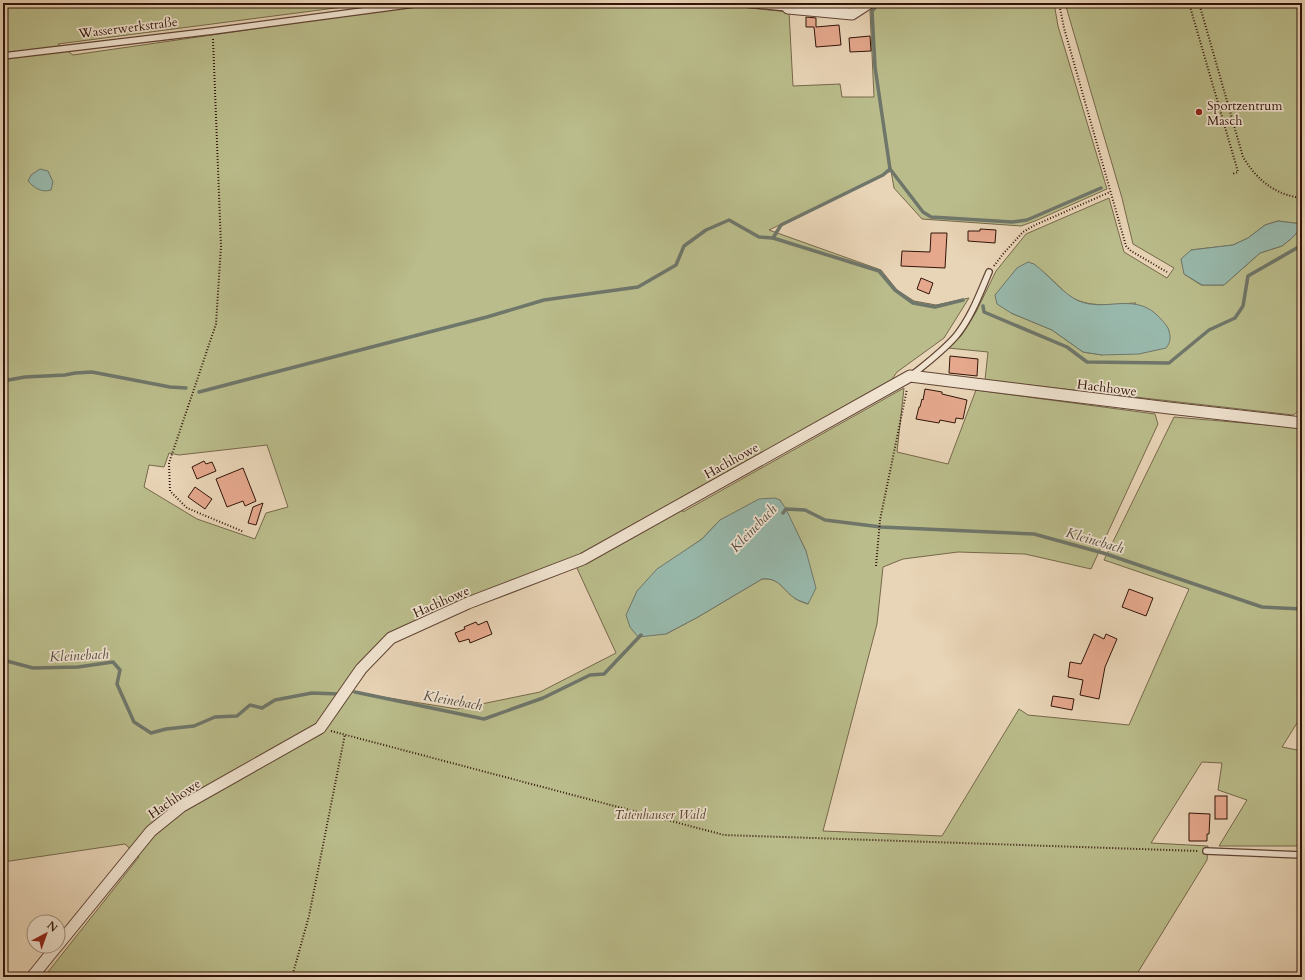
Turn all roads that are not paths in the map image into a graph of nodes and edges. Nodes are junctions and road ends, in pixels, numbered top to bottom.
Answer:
1 (422, 3) edge
2 (735, 3) edge
3 (869, 3) edge
4 (788, 8) joint
5 (3, 56) edge
6 (990, 272) road end
7 (910, 376) junction
8 (1302, 423) edge
9 (1206, 851) road end
10 (1302, 855) edge
11 (66, 936) edge
12 (51, 954) edge
13 (32, 977) edge

1 - 5 lane, Wasserwerkstraße
2 - 4 lane
3 - 4 street
6 - 7 lane, Hachhowe
7 - 8 street, Hachhowe
7 - 11 street, Hachhowe
9 - 10 lane
12 - 13 street, Hachhowe

